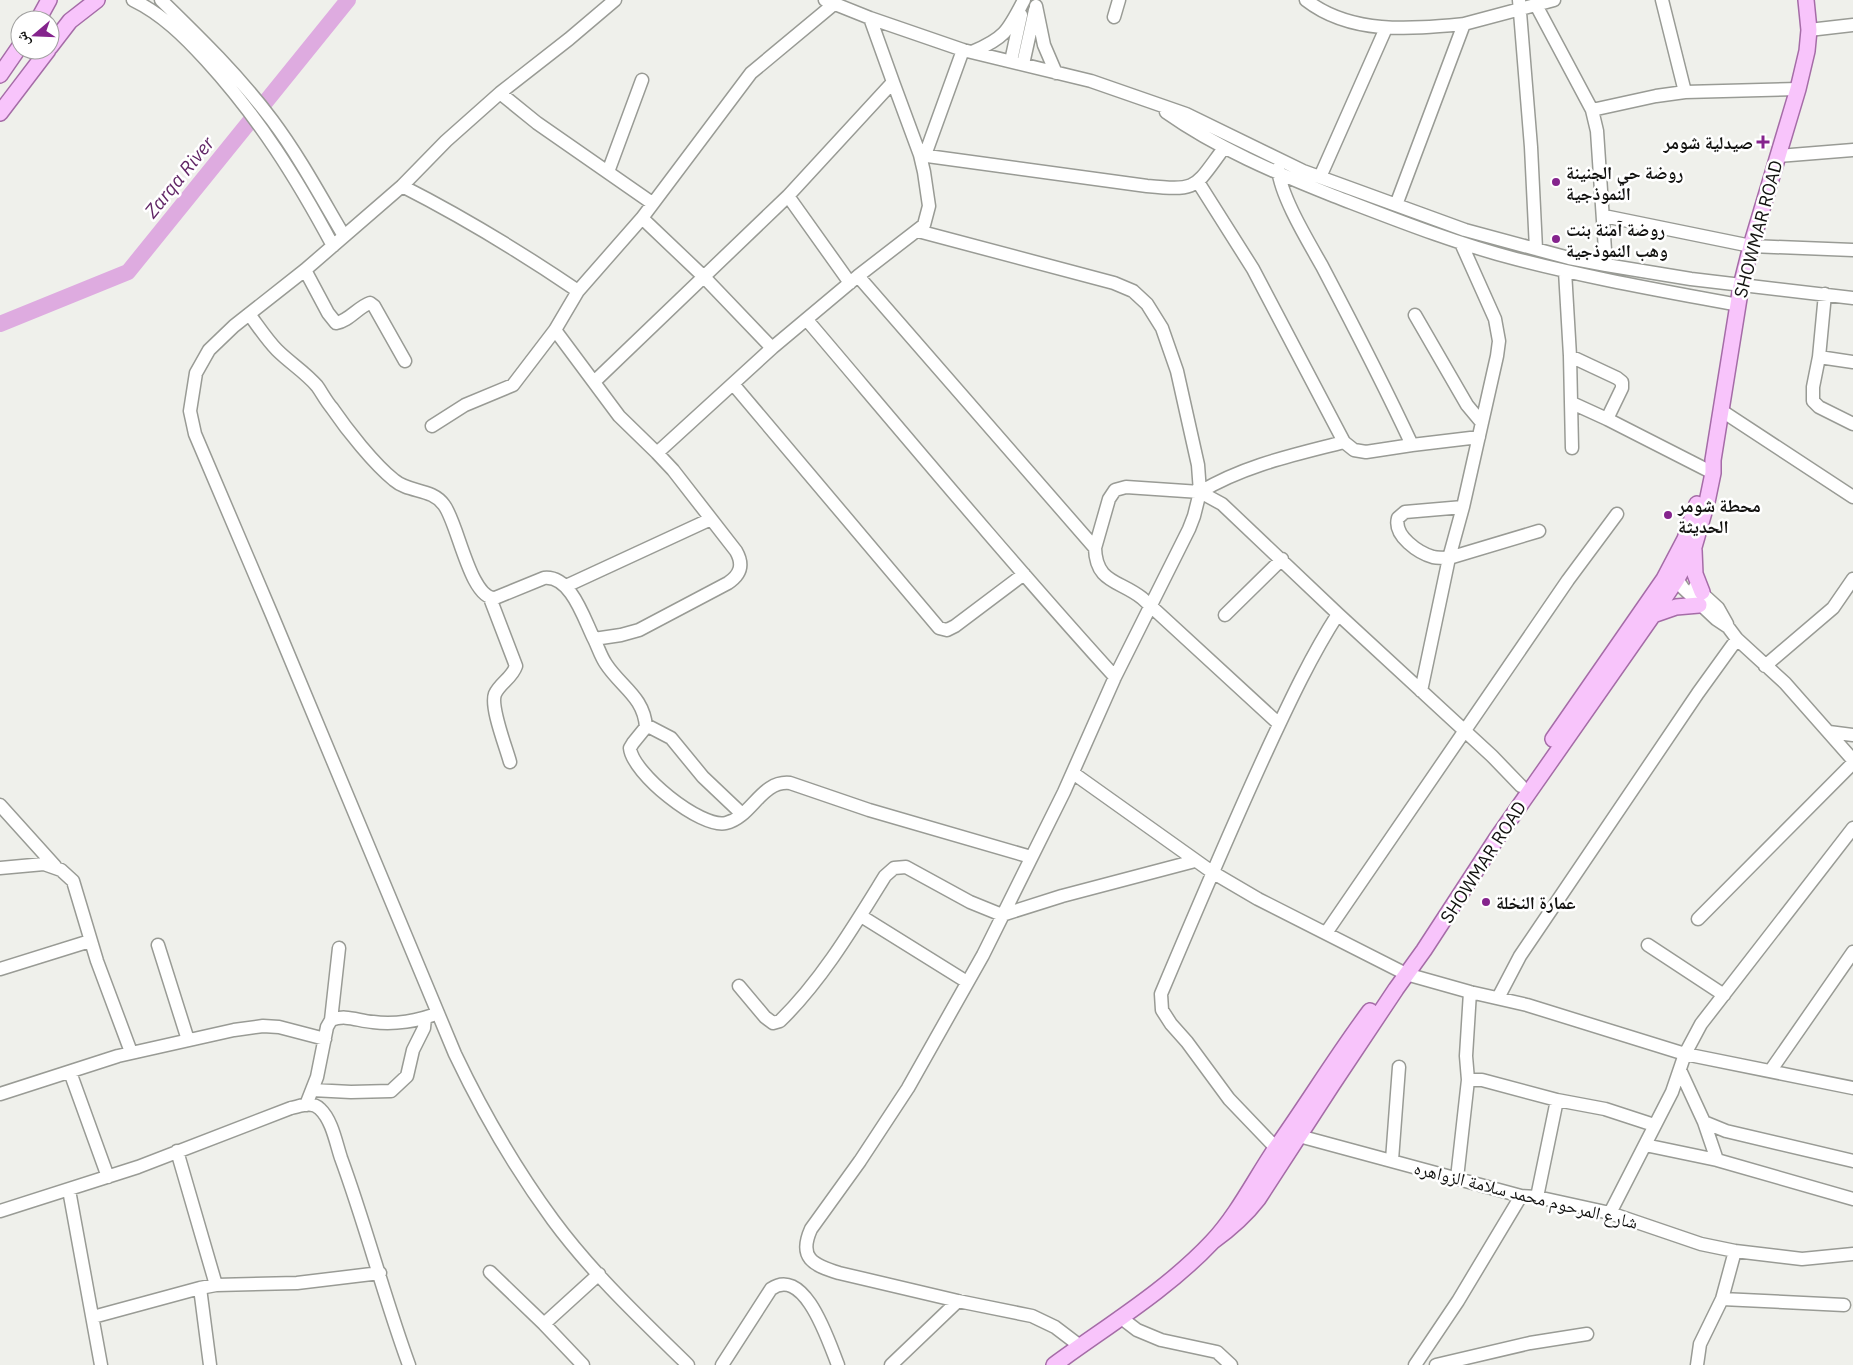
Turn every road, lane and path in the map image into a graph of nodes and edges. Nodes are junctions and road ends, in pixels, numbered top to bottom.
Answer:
1 (97, 0) edge
2 (133, 0) edge
3 (161, 0) edge
4 (615, 0) edge
5 (1119, 0) edge
6 (1306, 0) edge
7 (1554, 0) edge
8 (1662, 0) edge
9 (1806, 0) edge
10 (1031, 1) edge
11 (829, 2) edge
12 (1519, 5) edge
13 (1536, 5) junction
14 (1114, 17) dead end
15 (870, 18) junction
16 (1464, 24) junction
17 (1853, 26) edge
18 (1386, 28) junction
19 (1809, 30) junction
20 (60, 34) edge
21 (967, 51) junction
22 (10, 60) edge
23 (40, 60) edge
24 (1017, 62) junction
25 (1056, 73) junction
26 (0, 75) edge
27 (642, 80) dead end
28 (893, 82) junction
29 (1798, 89) junction
30 (1686, 92) junction
31 (500, 93) junction
32 (1154, 103) junction
33 (1592, 110) junction
34 (0, 113) edge
35 (269, 126) junction
36 (1224, 148) junction
37 (1853, 150) edge
38 (922, 155) junction
39 (1778, 156) junction
40 (1276, 159) junction
41 (608, 172) junction
42 (1278, 173) junction
43 (1320, 177) junction
44 (1198, 182) junction
45 (402, 186) junction
46 (788, 196) junction
47 (652, 203) junction
48 (1396, 205) junction
49 (1604, 216) junction
50 (642, 218) junction
51 (918, 231) junction
52 (344, 236) junction
53 (1461, 243) junction
54 (333, 246) junction
55 (1751, 246) junction
56 (1536, 250) junction
57 (1853, 250) edge
58 (1606, 265) junction
59 (305, 270) junction
60 (1566, 271) junction
61 (704, 277) junction
62 (854, 279) junction
63 (1741, 286) junction
64 (578, 292) junction
65 (1825, 294) junction
66 (1853, 298) edge
67 (1738, 305) junction
68 (249, 314) junction
69 (1415, 315) dead end
70 (807, 320) junction
71 (555, 330) junction
72 (772, 348) junction
73 (1570, 356) junction
74 (1819, 358) junction
75 (405, 362) dead end
76 (1853, 362) edge
77 (594, 382) junction
78 (733, 384) junction
79 (1572, 403) junction
80 (1722, 411) junction
81 (1607, 419) junction
82 (1482, 423) junction
83 (1853, 424) edge
84 (432, 426) dead end
85 (1479, 437) junction
86 (1344, 442) junction
87 (1412, 445) junction
88 (1572, 448) dead end
89 (657, 453) junction
90 (1711, 468) junction
91 (1200, 492) junction
92 (1853, 497) edge
93 (1463, 507) junction
94 (1617, 514) dead end
95 (711, 519) junction
96 (1539, 531) dead end
97 (1694, 547) junction
98 (1095, 548) junction
99 (1449, 558) junction
100 (1282, 559) junction
101 (1024, 574) junction
102 (1671, 579) junction
103 (1853, 579) edge
104 (566, 586) junction
105 (490, 598) junction
106 (1701, 598) junction
107 (1150, 606) junction
108 (1338, 614) junction
109 (1225, 615) dead end
110 (1653, 615) junction
111 (1737, 638) junction
112 (594, 639) junction
113 (1765, 666) junction
114 (1115, 677) junction
115 (1421, 692) junction
116 (1278, 724) junction
117 (646, 725) junction
118 (1465, 732) junction
119 (1830, 732) junction
120 (1853, 735) edge
121 (510, 762) dead end
122 (1853, 762) edge
123 (1073, 773) junction
124 (1521, 786) junction
125 (0, 805) edge
126 (742, 814) junction
127 (1853, 828) edge
128 (1031, 857) junction
129 (1195, 861) junction
130 (55, 866) junction
131 (0, 868) edge
132 (1212, 872) junction
133 (1002, 915) junction
134 (860, 916) junction
135 (1698, 919) dead end
136 (1326, 933) junction
137 (90, 941) junction
138 (158, 945) dead end
139 (1648, 945) dead end
140 (339, 948) dead end
141 (1853, 952) edge
142 (0, 969) edge
143 (1402, 973) junction
144 (967, 982) junction
145 (739, 986) dead end
146 (1470, 992) junction
147 (1724, 995) junction
148 (1498, 998) junction
149 (438, 1013) junction
150 (425, 1018) junction
151 (331, 1020) junction
152 (325, 1039) junction
153 (188, 1040) junction
154 (131, 1052) junction
155 (1685, 1054) junction
156 (1399, 1067) dead end
157 (1680, 1070) junction
158 (1771, 1070) junction
159 (70, 1072) junction
160 (1468, 1080) junction
161 (1853, 1088) edge
162 (312, 1090) junction
163 (0, 1094) edge
164 (1557, 1100) junction
165 (306, 1105) junction
166 (1704, 1122) junction
167 (1654, 1125) junction
168 (1294, 1134) junction
169 (1645, 1145) junction
170 (1276, 1148) junction
171 (177, 1151) junction
172 (1392, 1160) junction
173 (1717, 1160) junction
174 (1853, 1161) edge
175 (108, 1177) junction
176 (1457, 1178) junction
177 (69, 1190) junction
178 (1521, 1196) junction
179 (1538, 1197) junction
180 (1853, 1199) edge
181 (0, 1212) edge
182 (1610, 1213) junction
183 (1212, 1242) junction
184 (1736, 1252) junction
185 (1853, 1254) edge
186 (490, 1272) dead end
187 (380, 1273) junction
188 (599, 1274) junction
189 (216, 1285) junction
190 (200, 1288) junction
191 (1722, 1299) junction
192 (958, 1301) junction
193 (1844, 1305) dead end
194 (93, 1317) junction
195 (1120, 1317) junction
196 (544, 1324) junction
197 (1587, 1334) dead end
198 (1080, 1346) junction
199 (1416, 1364) edge
200 (102, 1365) edge
201 (210, 1365) edge
202 (409, 1365) edge
203 (583, 1365) edge
204 (688, 1365) edge
205 (722, 1365) edge
206 (838, 1365) edge
207 (891, 1365) edge
208 (1054, 1365) edge
209 (1231, 1365) edge
210 (1436, 1365) edge
211 (1697, 1365) edge

1 - 20 main road
2 - 35 street
3 - 35 street
4 - 31 street
5 - 14 street
6 - 18 street
7 - 13 street
8 - 30 street
9 - 19 main road, SHOWMAR ROAD
10 - 21 street
10 - 24 street
10 - 25 street
11 - 15 street
11 - 47 street
12 - 13 street
12 - 16 street
12 - 56 street
13 - 33 street
15 - 21 street
15 - 28 street
16 - 18 street
16 - 48 street
17 - 19 street
18 - 43 street
19 - 29 main road, SHOWMAR ROAD
21 - 24 street
21 - 38 street
22 - 26 main road
23 - 34 main road
24 - 25 street
25 - 32 street
27 - 41 street
28 - 38 street
28 - 46 street
29 - 30 street
29 - 39 main road, SHOWMAR ROAD
30 - 33 street
31 - 41 street
31 - 45 street
32 - 36 street
32 - 40 street
33 - 49 street
35 - 52 street
35 - 54 street
36 - 42 street
36 - 44 street
37 - 39 street
38 - 44 street
38 - 51 street
39 - 55 main road, SHOWMAR ROAD
40 - 42 street
40 - 43 street
41 - 47 street
42 - 53 street
42 - 87 street
43 - 48 street
44 - 86 street
45 - 52 street
45 - 64 street
46 - 61 street
46 - 62 street
47 - 50 street
48 - 56 street
49 - 55 street
49 - 58 street
50 - 61 street
50 - 64 street
51 - 62 street
51 - 91 street
52 - 54 street
53 - 60 street
53 - 82 street
54 - 59 street
55 - 57 street
55 - 63 main road, SHOWMAR ROAD
56 - 58 street
58 - 63 street
59 - 68 street
59 - 75 street
60 - 67 street
60 - 73 street
61 - 72 street
61 - 77 street
62 - 70 street
62 - 98 street
63 - 65 street
63 - 67 main road, SHOWMAR ROAD
64 - 71 street
65 - 66 street
65 - 74 street
67 - 80 main road, SHOWMAR ROAD
68 - 105 street
68 - 149 street
69 - 82 street
70 - 72 street
70 - 101 street
71 - 77 street
71 - 84 street
72 - 78 street
73 - 79 street
73 - 81 street
74 - 76 street
74 - 83 street
77 - 89 street
78 - 89 street
78 - 101 street
79 - 81 street
79 - 88 street
80 - 90 main road, SHOWMAR ROAD
80 - 92 street
81 - 90 street
82 - 85 street
85 - 87 street
85 - 93 street
86 - 87 street
86 - 91 street
89 - 95 street
90 - 97 main road, SHOWMAR ROAD
90 - 102 main road, SHOWMAR ROAD
91 - 98 street
91 - 100 street
91 - 107 street
93 - 99 street
93 - 99 street
94 - 118 street
95 - 104 street
95 - 112 street
96 - 99 street
97 - 102 main road, SHOWMAR ROAD
97 - 106 main road
98 - 107 street
99 - 115 street
100 - 108 street
100 - 109 street
101 - 114 street
102 - 106 street
102 - 110 main road, SHOWMAR ROAD
102 - 124 main road, SHOWMAR ROAD
103 - 113 street
104 - 105 street
104 - 112 street
105 - 121 street
106 - 110 main road
106 - 111 street
107 - 114 street
107 - 116 street
108 - 115 street
108 - 116 street
110 - 143 main road, SHOWMAR ROAD
111 - 113 street
111 - 148 street
112 - 117 street
113 - 119 street
114 - 123 street
115 - 118 street
116 - 132 street
117 - 126 street
117 - 126 street
118 - 124 street
118 - 136 street
119 - 120 street
119 - 122 street
122 - 135 street
123 - 128 street
123 - 129 street
124 - 143 main road, SHOWMAR ROAD
125 - 130 street
126 - 128 street
127 - 147 street
128 - 133 street
129 - 132 street
129 - 133 street
130 - 131 street
130 - 137 street
132 - 136 street
132 - 170 street
133 - 134 street
133 - 144 street
134 - 144 street
134 - 145 street
136 - 143 street
137 - 142 street
137 - 154 street
138 - 153 street
139 - 147 street
140 - 151 street
141 - 158 street
143 - 146 street
143 - 168 main road, SHOWMAR ROAD
144 - 192 street
146 - 148 street
146 - 160 street
147 - 155 street
148 - 155 street
149 - 150 street
149 - 188 street
150 - 151 street
150 - 162 street
151 - 152 street
152 - 153 street
152 - 162 street
153 - 154 street
154 - 159 street
155 - 157 street
155 - 158 street
156 - 172 street
157 - 166 street
157 - 167 street
158 - 161 street
159 - 163 street
159 - 175 street
160 - 164 street
160 - 176 street
162 - 165 street
164 - 167 street
164 - 179 street
165 - 171 street
165 - 187 street
166 - 173 street
166 - 174 street
167 - 169 street
168 - 170 main road, SHOWMAR ROAD
168 - 172 street, شارع المرحوم محمد سلامة الزواهره
168 - 183 main road, SHOWMAR ROAD
169 - 173 street
169 - 182 street
170 - 183 main road, SHOWMAR ROAD
171 - 175 street
171 - 189 street
172 - 176 street, شارع المرحوم محمد سلامة الزواهره
173 - 180 street
175 - 177 street
176 - 178 street, شارع المرحوم محمد سلامة الزواهره
177 - 181 street
177 - 194 street
178 - 179 street, شارع المرحوم محمد سلامة الزواهره
178 - 199 street
179 - 182 street, شارع المرحوم محمد سلامة الزواهره
182 - 184 street, شارع المرحوم محمد سلامة الزواهره
183 - 195 main road, SHOWMAR ROAD
184 - 185 street, شارع المرحوم محمد سلامة الزواهره
184 - 191 street
186 - 196 street
187 - 189 street
187 - 202 street
188 - 196 street
188 - 204 street
189 - 190 street
190 - 194 street
190 - 201 street
191 - 193 street
191 - 211 street
192 - 198 street
192 - 207 street
194 - 200 street
195 - 198 main road, SHOWMAR ROAD
195 - 209 street
196 - 203 street
197 - 210 street
198 - 208 main road, SHOWMAR ROAD
199 - 210 street
205 - 206 street

